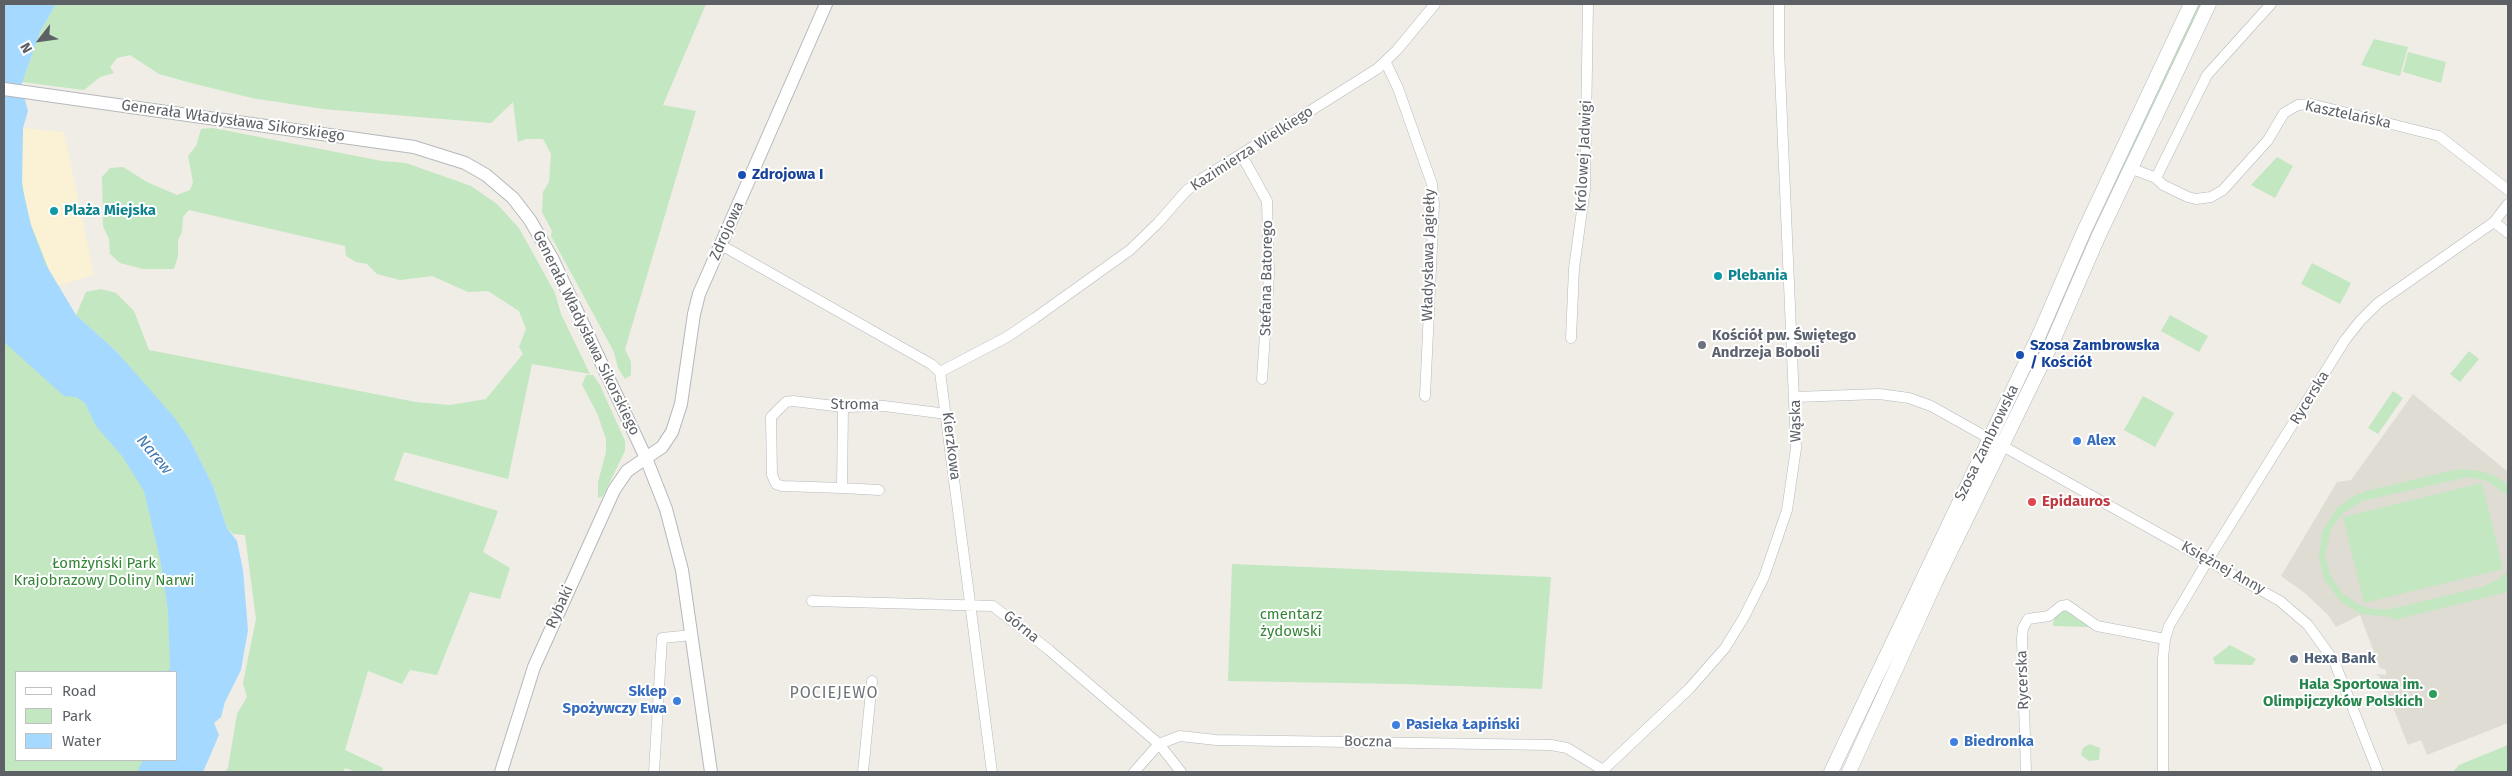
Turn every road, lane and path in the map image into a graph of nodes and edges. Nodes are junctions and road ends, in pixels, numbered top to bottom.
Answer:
1 (826, 4) edge
2 (1435, 4) edge
3 (1588, 4) edge
4 (1779, 4) edge
5 (2191, 4) edge
6 (2209, 4) edge
7 (2271, 4) edge
8 (1386, 63) junction
9 (4, 89) edge
10 (1240, 154) junction
11 (2130, 168) junction
12 (2156, 178) junction
13 (2508, 190) edge
14 (2508, 204) edge
15 (2494, 222) junction
16 (2508, 233) edge
17 (721, 244) junction
18 (1571, 338) dead end
19 (940, 372) junction
20 (1262, 379) dead end
21 (1425, 396) dead end
22 (1795, 397) junction
23 (843, 407) junction
24 (946, 414) junction
25 (1990, 437) junction
26 (2002, 444) junction
27 (646, 458) junction
28 (842, 488) junction
29 (879, 490) dead end
30 (2208, 560) junction
31 (812, 601) dead end
32 (970, 604) junction
33 (692, 635) junction
34 (2165, 639) junction
35 (872, 681) dead end
36 (1856, 717) junction
37 (1872, 724) junction
38 (1159, 744) junction
39 (1602, 771) edge
40 (500, 772) edge
41 (654, 772) edge
42 (711, 772) edge
43 (863, 772) edge
44 (992, 772) edge
45 (1134, 772) edge
46 (1181, 772) edge
47 (1831, 772) edge
48 (1849, 772) edge
49 (2026, 772) edge
50 (2163, 772) edge
51 (2378, 772) edge

1 - 17 street, Zdrojowa
2 - 8 street, Kazimierza Wielkiego
3 - 18 street, Królowej Jadwigi
4 - 22 street, Wąska
5 - 25 main road, Szosa Zambrowska
6 - 11 main road, Szosa Zambrowska
7 - 12 street
8 - 10 street, Kazimierza Wielkiego
8 - 21 street, Władysława Jagiełły
9 - 27 street, Generała Władysława Sikorskiego
10 - 19 street, Kazimierza Wielkiego
10 - 20 street, Stefana Batorego
11 - 12 street, Kasztelańska
11 - 26 main road, Szosa Zambrowska
12 - 13 street, Kasztelańska
14 - 15 street, Rycerska
15 - 16 street
15 - 30 street, Rycerska
17 - 19 street
17 - 27 street, Zdrojowa
19 - 24 street, Kierzkowa
22 - 25 street, Księżnej Anny
22 - 39 street, Wąska
23 - 24 street, Stroma
23 - 28 street
23 - 28 street, Stroma
24 - 32 street, Kierzkowa
25 - 26 street, Księżnej Anny
25 - 36 main road, Szosa Zambrowska
26 - 30 street, Księżnej Anny
26 - 37 main road, Szosa Zambrowska
27 - 33 street, Generała Władysława Sikorskiego
27 - 40 street, Rybaki
28 - 29 street
30 - 34 street, Rycerska
30 - 51 street, Księżnej Anny
31 - 32 street, Górna
32 - 38 street, Górna
32 - 44 street, Kierzkowa
33 - 41 street
33 - 42 street, Generała Władysława Sikorskiego
34 - 49 street, Rycerska
34 - 50 street, Rycerska
35 - 43 street
36 - 37 main road
36 - 47 main road, Szosa Zambrowska
37 - 48 main road, Szosa Zambrowska
38 - 39 street, Boczna
38 - 45 street
38 - 46 street, Górna

